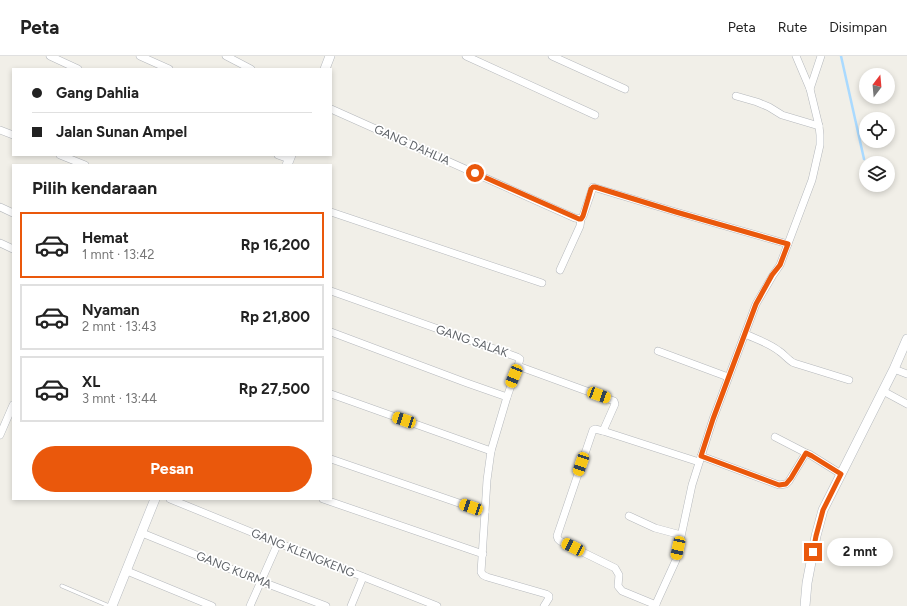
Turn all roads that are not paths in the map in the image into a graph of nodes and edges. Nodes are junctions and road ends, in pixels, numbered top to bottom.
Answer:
1 (50, 56) edge
2 (140, 56) edge
3 (226, 56) edge
4 (330, 56) edge
5 (466, 56) edge
6 (552, 56) edge
7 (796, 56) edge
8 (821, 56) edge
9 (76, 68) edge
10 (168, 68) edge
11 (250, 68) edge
12 (325, 68) edge
13 (625, 89) dead end
14 (810, 89) junction
15 (736, 96) dead end
16 (332, 109) edge
17 (595, 115) dead end
18 (819, 126) junction
19 (0, 130) edge
20 (12, 135) edge
21 (62, 156) edge
22 (82, 164) edge
23 (0, 207) edge
24 (332, 212) edge
25 (12, 213) edge
26 (581, 219) junction
27 (0, 243) edge
28 (788, 244) junction
29 (12, 249) edge
30 (560, 270) dead end
31 (542, 283) dead end
32 (332, 291) edge
33 (332, 332) edge
34 (745, 334) junction
35 (907, 339) edge
36 (658, 351) dead end
37 (518, 366) junction
38 (894, 369) junction
39 (907, 374) edge
40 (728, 377) junction
41 (849, 380) dead end
42 (883, 391) junction
43 (332, 394) edge
44 (506, 397) junction
45 (907, 404) edge
46 (12, 407) edge
47 (603, 431) junction
48 (0, 435) edge
49 (775, 437) dead end
50 (492, 451) junction
51 (809, 455) junction
52 (332, 459) edge
53 (700, 459) junction
54 (835, 470) junction
55 (155, 500) edge
56 (172, 500) edge
57 (326, 500) edge
58 (485, 512) junction
59 (629, 516) dead end
60 (142, 533) junction
61 (681, 535) junction
62 (278, 543) junction
63 (483, 554) junction
64 (127, 571) junction
65 (363, 577) junction
66 (260, 581) junction
67 (62, 586) dead end
68 (656, 605) edge
69 (109, 606) edge
70 (112, 606) edge
71 (212, 606) edge
72 (250, 606) edge
73 (326, 606) edge
74 (351, 606) edge
75 (437, 606) edge
76 (544, 606) edge
77 (805, 606) edge

1 - 9 street
2 - 10 street
3 - 11 street
4 - 12 main road
5 - 17 street
6 - 13 street
7 - 14 street
8 - 14 street
14 - 18 street
15 - 18 street
16 - 26 street, GANG DAHLIA
18 - 28 street
19 - 20 street
21 - 22 street
23 - 25 street
24 - 31 street
26 - 28 street
26 - 30 street
27 - 29 street
28 - 34 street
32 - 37 street, GANG SALAK
33 - 44 street
34 - 40 street
34 - 41 street
35 - 38 main road
36 - 40 street
37 - 44 street
37 - 47 street, GANG SALAK
38 - 39 street
38 - 42 main road
40 - 53 street
42 - 45 street
42 - 54 main road
43 - 50 street
44 - 50 street
46 - 48 street
47 - 53 street
47 - 68 street
49 - 51 street
50 - 58 street
51 - 53 street
51 - 54 street
52 - 58 street
53 - 61 street
54 - 77 main road
55 - 60 main road
56 - 62 street, GANG KLENGKENG
57 - 63 street
58 - 63 street
59 - 61 street
60 - 64 main road
60 - 66 street, GANG KURMA
61 - 68 street
62 - 65 street, GANG KLENGKENG
62 - 66 street
63 - 76 street
64 - 70 main road
64 - 71 street
65 - 74 street
65 - 75 street, GANG KLENGKENG
66 - 72 street
66 - 73 street, GANG KURMA
67 - 69 lane

